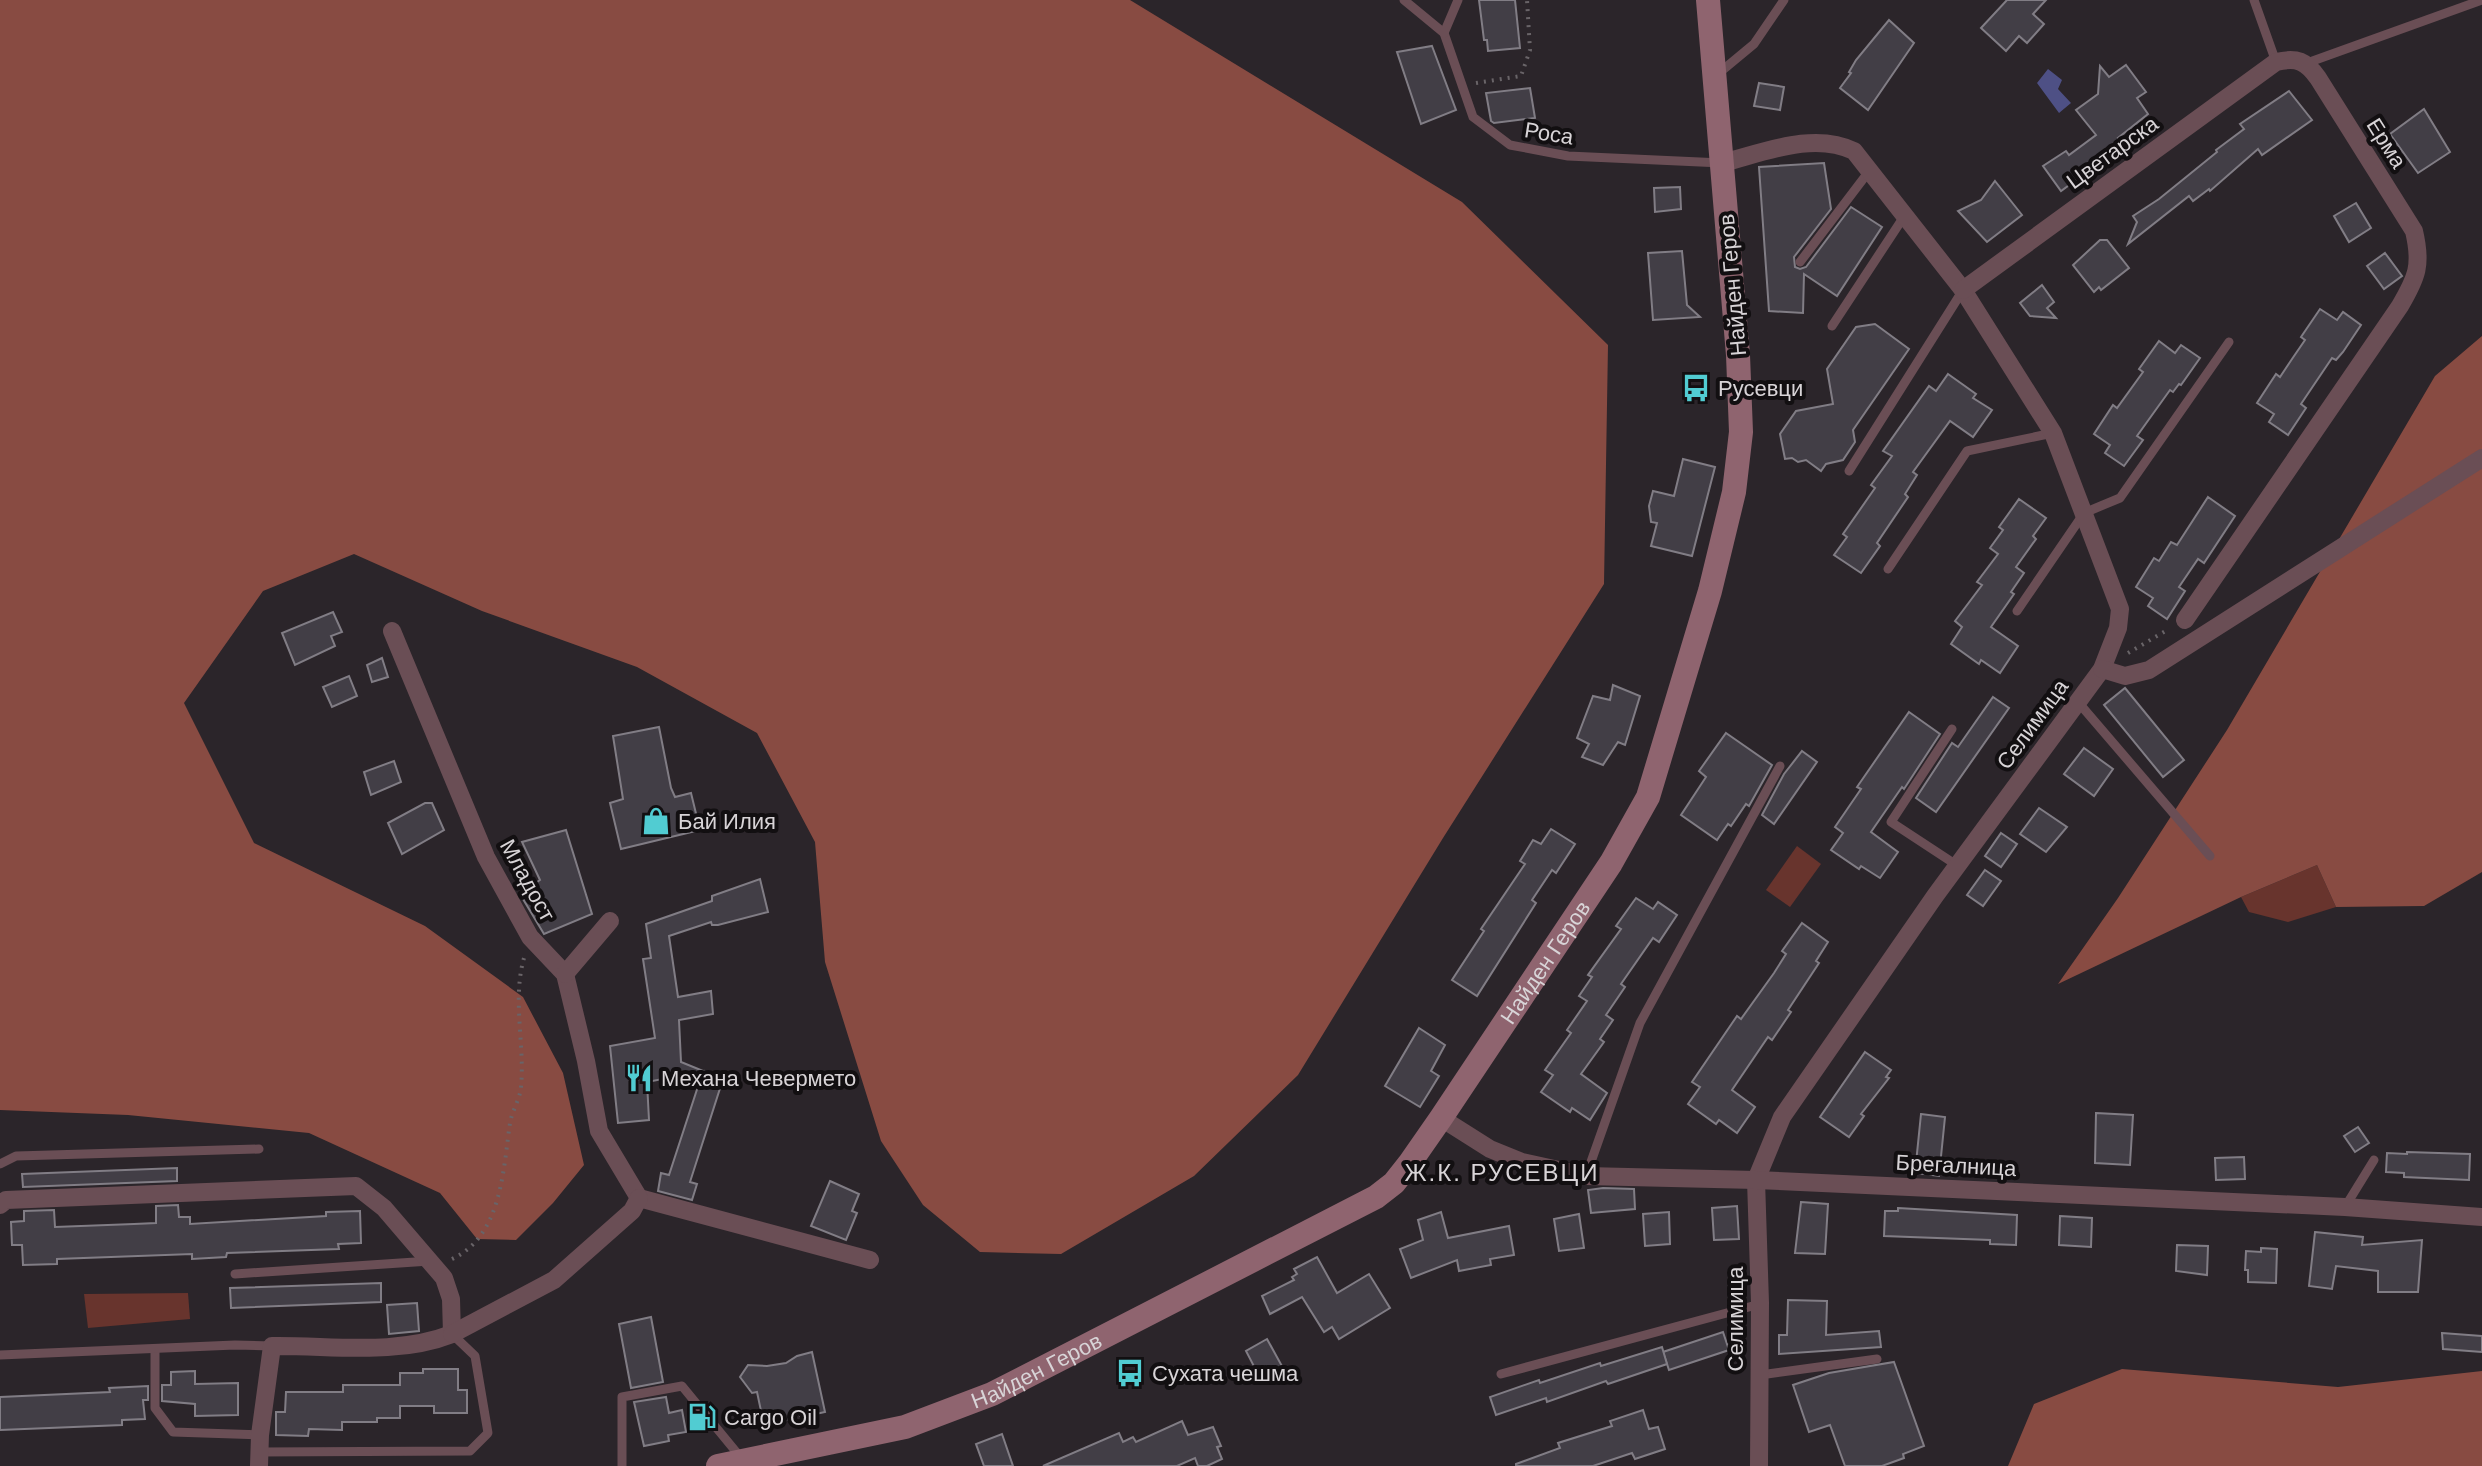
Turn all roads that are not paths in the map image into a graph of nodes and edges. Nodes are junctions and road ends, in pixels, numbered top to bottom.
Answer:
1 (1404, 0) edge
2 (1458, 0) edge
3 (1708, 0) edge
4 (1784, 0) edge
5 (2254, 0) edge
6 (2482, 0) edge
7 (1444, 33) junction
8 (2292, 61) junction
9 (1713, 78) junction
10 (1722, 163) junction
11 (1870, 170) junction
12 (1905, 215) junction
13 (1800, 262) dead end
14 (1963, 290) junction
15 (1832, 326) dead end
16 (2229, 342) dead end
17 (2053, 433) junction
18 (2482, 458) edge
19 (1849, 471) dead end
20 (2084, 513) junction
21 (1888, 569) dead end
22 (2017, 611) dead end
23 (2185, 620) road end
24 (392, 631) dead end
25 (2102, 669) junction
26 (2078, 702) junction
27 (1952, 729) dead end
28 (1780, 766) dead end
29 (2210, 856) dead end
30 (1958, 866) junction
31 (610, 921) dead end
32 (565, 974) junction
33 (1441, 1118) junction
34 (259, 1149) dead end
35 (2374, 1160) dead end
36 (0, 1164) edge
37 (1586, 1176) junction
38 (1756, 1180) junction
39 (639, 1198) junction
40 (0, 1205) edge
41 (2345, 1207) junction
42 (2482, 1217) edge
43 (870, 1260) dead end
44 (430, 1261) junction
45 (235, 1274) dead end
46 (1760, 1303) junction
47 (452, 1334) junction
48 (272, 1346) junction
49 (155, 1350) junction
50 (0, 1355) edge
51 (1877, 1359) dead end
52 (1501, 1374) dead end
53 (1760, 1375) junction
54 (259, 1451) edge
55 (745, 1464) edge
56 (622, 1466) edge
57 (718, 1466) edge
58 (1759, 1466) edge

1 - 7 lane
2 - 7 lane
3 - 9 street, Найден Геров
4 - 9 lane
5 - 8 lane
6 - 8 lane
7 - 10 lane, Роса
8 - 14 street, Цветарска
8 - 23 street, Ерма
9 - 10 street, Найден Геров
10 - 11 street, Селимица
10 - 33 street, Найден Геров
11 - 12 street, Селимица
11 - 13 lane
12 - 14 street, Селимица
12 - 15 lane
14 - 17 street, Селимица
14 - 19 lane
16 - 20 lane
17 - 20 street, Селимица
17 - 21 lane
18 - 25 street
20 - 22 lane
20 - 25 street, Селимица
24 - 32 street, Младост
25 - 26 street, Селимица
26 - 29 lane
26 - 30 street, Селимица
27 - 30 lane
28 - 37 lane
30 - 38 street, Селимица
31 - 32 street
32 - 39 street, Младост
33 - 37 street, Брегалница
33 - 55 street, Найден Геров
34 - 36 lane
35 - 41 lane
37 - 38 street, Брегалница
38 - 41 street, Брегалница
38 - 46 street, Селимица
39 - 43 street
39 - 47 street
40 - 44 street
41 - 42 street, Брегалница
44 - 45 lane
44 - 47 street
46 - 52 lane
46 - 53 street, Селимица
47 - 48 street
47 - 54 lane
48 - 49 lane
48 - 54 street
49 - 50 lane
49 - 54 lane
51 - 53 lane
53 - 58 street, Селимица
55 - 56 lane
55 - 57 street, Найден Геров

